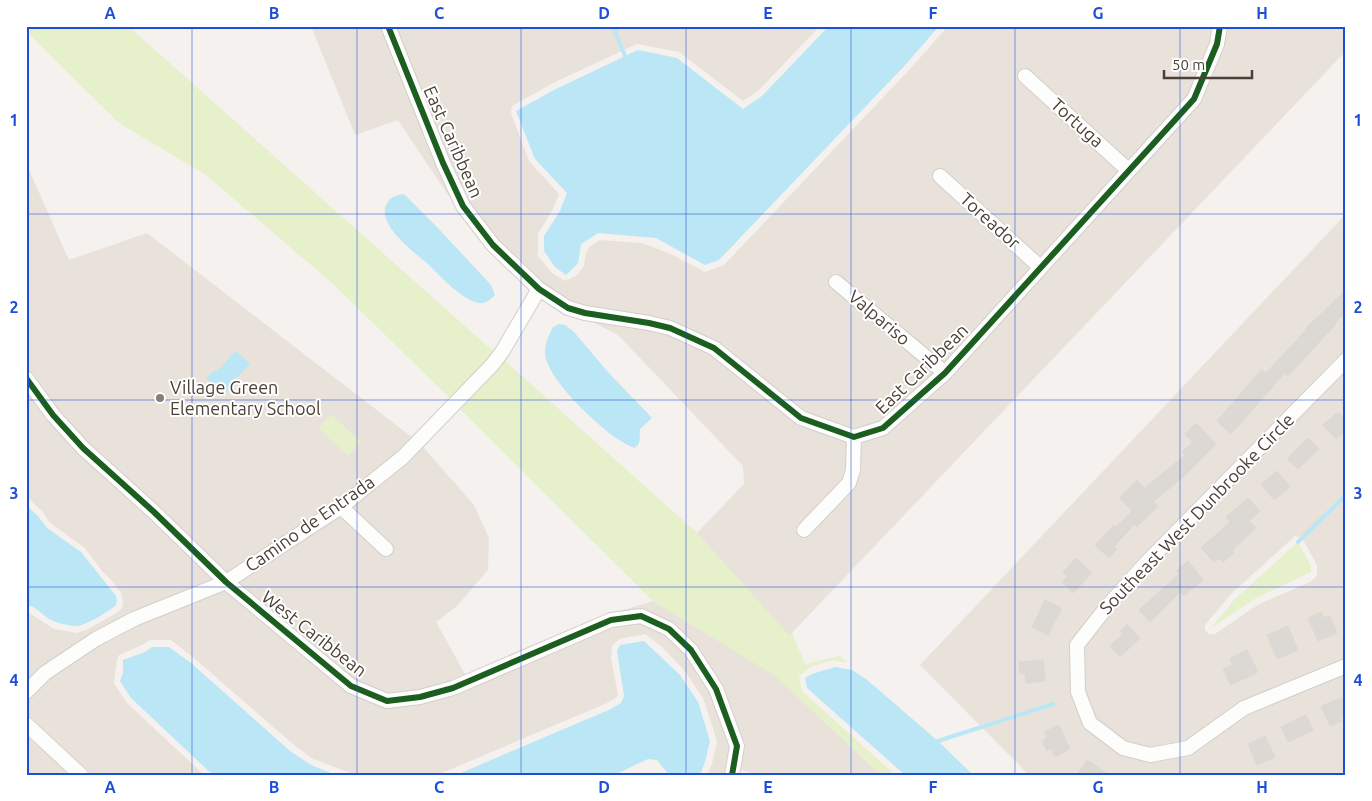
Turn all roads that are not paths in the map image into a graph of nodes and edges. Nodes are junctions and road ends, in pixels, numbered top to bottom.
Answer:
1 (388, 26) edge
2 (1220, 26) edge
3 (1025, 76) dead end
4 (1128, 170) junction
5 (940, 176) dead end
6 (1040, 267) junction
7 (836, 282) dead end
8 (539, 289) junction
9 (1346, 360) edge
10 (945, 373) junction
11 (26, 378) edge
12 (854, 437) junction
13 (341, 507) junction
14 (804, 530) dead end
15 (386, 549) dead end
16 (226, 582) junction
17 (1346, 666) edge
18 (26, 692) edge
19 (26, 724) edge
20 (81, 775) edge
21 (733, 775) edge

1 - 8 street, East Caribbean
2 - 4 street, East Caribbean
3 - 4 street, Tortuga
4 - 6 street, East Caribbean
5 - 6 street, Toreador
6 - 10 street, East Caribbean
7 - 10 street, Valpariso
8 - 12 street, East Caribbean
8 - 13 street, Camino de Entrada
9 - 17 street, Southeast West Dunbrooke Circle
10 - 12 street, East Caribbean
11 - 16 street, West Caribbean
12 - 14 street
13 - 15 street
13 - 16 street, Camino de Entrada
16 - 18 street, Camino de Entrada
16 - 21 street, West Caribbean
19 - 20 street

